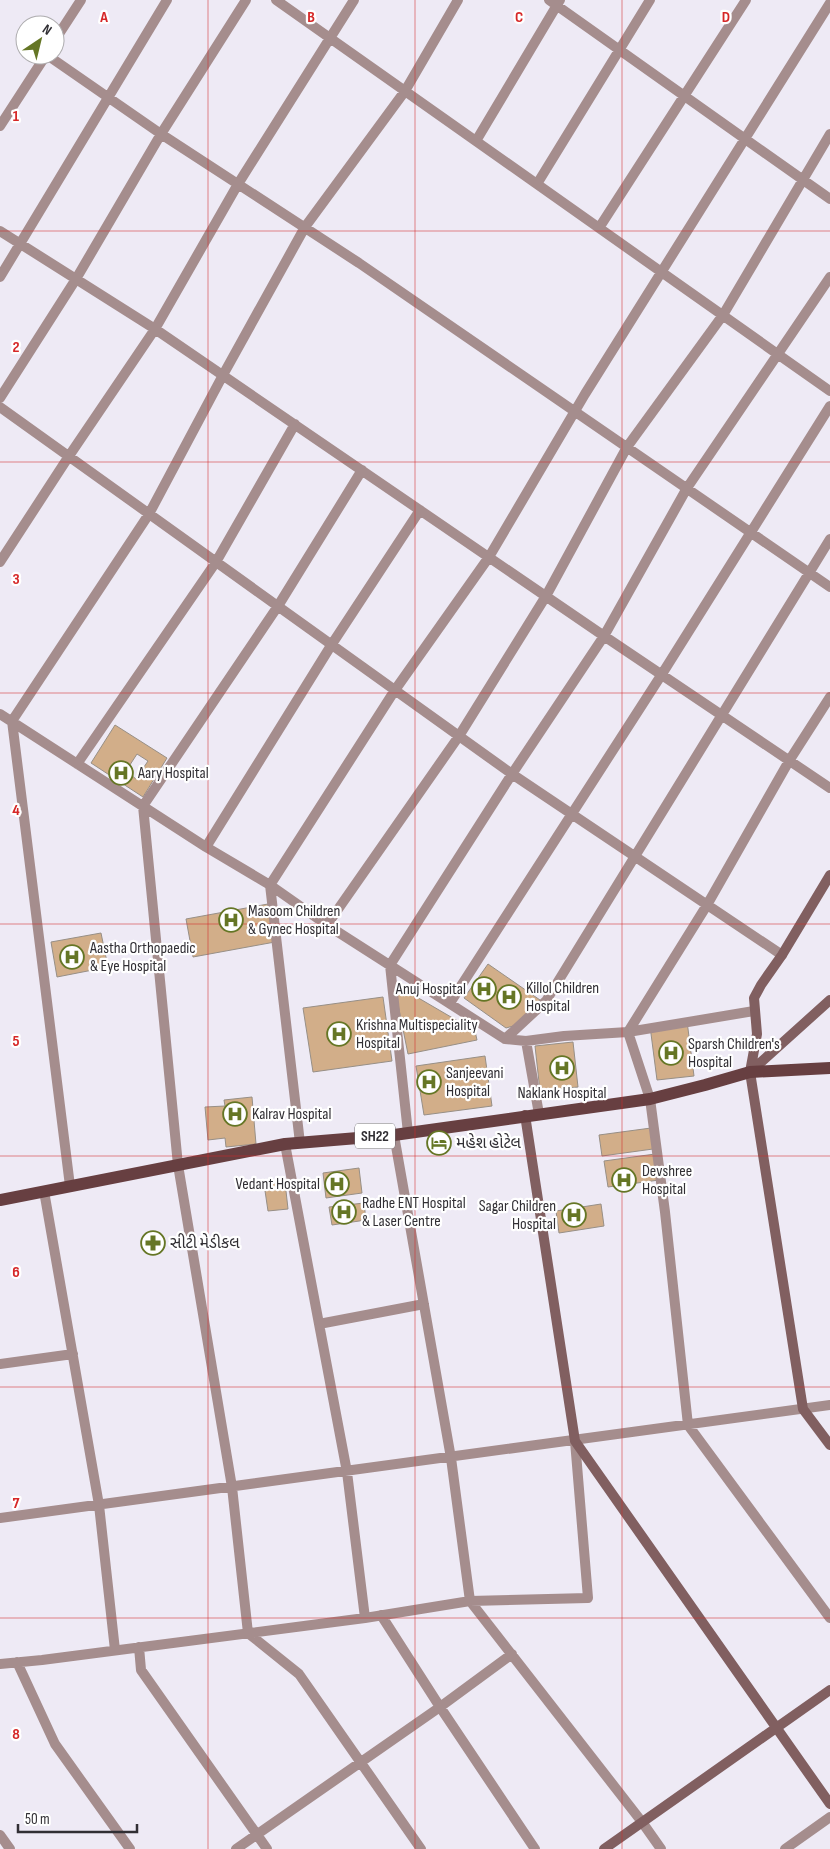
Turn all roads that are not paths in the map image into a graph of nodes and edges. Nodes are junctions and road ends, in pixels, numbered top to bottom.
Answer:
1 (81, 0) edge
2 (167, 0) edge
3 (246, 0) edge
4 (276, 0) edge
5 (354, 0) edge
6 (458, 0) edge
7 (650, 0) edge
8 (746, 0) edge
9 (555, 2) edge
10 (830, 3) edge
11 (65, 25) edge
12 (330, 38) junction
13 (620, 51) junction
14 (40, 65) edge
15 (60, 65) edge
16 (405, 91) junction
17 (684, 96) junction
18 (108, 98) junction
19 (0, 126) edge
20 (161, 134) junction
21 (830, 134) edge
22 (744, 138) junction
23 (476, 141) junction
24 (803, 180) junction
25 (238, 184) junction
26 (537, 184) junction
27 (830, 199) edge
28 (305, 227) junction
29 (599, 228) junction
30 (0, 231) edge
31 (21, 244) junction
32 (661, 272) junction
33 (0, 277) edge
34 (830, 277) edge
35 (76, 279) junction
36 (723, 315) junction
37 (155, 329) junction
38 (778, 354) junction
39 (223, 375) junction
40 (830, 390) edge
41 (0, 398) edge
42 (830, 406) edge
43 (0, 407) edge
44 (575, 411) junction
45 (295, 424) junction
46 (627, 447) junction
47 (69, 456) junction
48 (362, 470) junction
49 (687, 488) junction
50 (420, 510) junction
51 (149, 514) junction
52 (752, 533) junction
53 (830, 539) edge
54 (489, 557) junction
55 (0, 562) edge
56 (216, 562) junction
57 (809, 572) junction
58 (830, 587) edge
59 (546, 596) junction
60 (278, 606) junction
61 (604, 636) junction
62 (332, 644) junction
63 (662, 675) junction
64 (395, 690) junction
65 (830, 697) edge
66 (0, 714) edge
67 (722, 715) junction
68 (12, 721) junction
69 (459, 736) junction
70 (789, 761) junction
71 (78, 764) junction
72 (512, 774) junction
73 (830, 788) edge
74 (143, 806) junction
75 (572, 814) junction
76 (206, 847) junction
77 (635, 856) junction
78 (830, 875) edge
79 (270, 886) junction
80 (707, 905) junction
81 (327, 925) junction
82 (782, 955) junction
83 (390, 965) junction
84 (830, 1000) edge
85 (450, 1003) junction
86 (754, 1011) junction
87 (628, 1032) junction
88 (505, 1039) junction
89 (526, 1041) junction
90 (830, 1068) edge
91 (750, 1072) junction
92 (650, 1098) junction
93 (538, 1114) junction
94 (525, 1115) junction
95 (408, 1133) junction
96 (394, 1135) junction
97 (300, 1143) junction
98 (285, 1144) junction
99 (178, 1165) junction
100 (70, 1186) junction
101 (44, 1191) junction
102 (0, 1200) edge
103 (424, 1304) junction
104 (319, 1324) junction
105 (73, 1354) junction
106 (0, 1364) edge
107 (830, 1405) edge
108 (803, 1409) junction
109 (688, 1425) junction
110 (575, 1441) junction
111 (830, 1445) edge
112 (451, 1458) junction
113 (347, 1472) junction
114 (232, 1487) junction
115 (99, 1505) junction
116 (0, 1518) edge
117 (470, 1601) junction
118 (381, 1615) junction
119 (365, 1618) junction
120 (830, 1618) edge
121 (248, 1633) junction
122 (139, 1647) junction
123 (115, 1650) junction
124 (512, 1654) junction
125 (17, 1662) junction
126 (0, 1664) edge
127 (830, 1690) edge
128 (440, 1707) junction
129 (775, 1728) junction
130 (360, 1762) junction
131 (830, 1804) edge
132 (830, 1817) edge
133 (642, 1822) junction
134 (257, 1834) junction
135 (0, 1835) edge
136 (10, 1849) edge
137 (130, 1849) edge
138 (236, 1849) edge
139 (267, 1849) edge
140 (421, 1849) edge
141 (535, 1849) edge
142 (604, 1849) edge
143 (661, 1849) edge
144 (785, 1849) edge

1 - 11 street
2 - 18 street
3 - 20 street
4 - 12 street
5 - 12 street
6 - 16 street
7 - 13 street
8 - 17 street
9 - 13 street
9 - 23 street
10 - 22 street
12 - 16 street
12 - 25 street
13 - 17 street
13 - 26 street
14 - 19 street
15 - 18 street
16 - 23 street
16 - 28 street
17 - 22 street
17 - 29 street
18 - 20 street
18 - 31 street
20 - 25 street
20 - 35 street
21 - 24 street
22 - 24 street
22 - 32 street
23 - 26 street
24 - 27 street
24 - 36 street
25 - 28 street
25 - 37 street
26 - 29 street
28 - 39 street
28 - 44 street
29 - 32 street
30 - 31 street
31 - 33 street
31 - 35 street
32 - 36 street
32 - 44 street
34 - 38 street
35 - 37 street
35 - 41 street
36 - 38 street
36 - 46 street
37 - 39 street
37 - 47 street
38 - 40 street
38 - 49 street
39 - 45 street
39 - 51 street
42 - 52 street
43 - 47 street
44 - 46 street
44 - 54 street
45 - 48 street
45 - 56 street
46 - 49 street
46 - 59 street
47 - 51 street
47 - 55 street
48 - 50 street
48 - 60 street
49 - 52 street
49 - 61 street
50 - 54 street
50 - 62 street
51 - 56 street
51 - 68 street
52 - 57 street
52 - 63 street
53 - 57 street
54 - 59 street
54 - 64 street
56 - 60 street
56 - 71 street
57 - 58 street
57 - 67 street
59 - 61 street
59 - 69 street
60 - 62 street
60 - 74 street
61 - 63 street
61 - 72 street
62 - 64 street
62 - 76 street
63 - 67 street
63 - 75 street
64 - 69 street
64 - 79 street
65 - 70 street
66 - 68 street
67 - 70 street
67 - 77 street
68 - 71 street
68 - 100 street
69 - 72 street
69 - 81 street
70 - 73 street
70 - 80 street
71 - 74 street
72 - 75 street
72 - 83 street
74 - 76 street
74 - 99 street
75 - 77 street
75 - 85 street
76 - 79 street
77 - 80 street
77 - 88 street
78 - 82 street
79 - 81 street
79 - 97 street
80 - 82 street
80 - 87 street
81 - 83 street
82 - 86 street
83 - 85 street
83 - 95 street
84 - 91 street
85 - 88 street
86 - 87 street
86 - 91 street
87 - 89 street
87 - 92 street
88 - 89 street
89 - 93 street
90 - 91 main road, SH22
91 - 92 main road, SH22
91 - 108 street
92 - 93 main road, SH22
92 - 109 street
93 - 94 main road, SH22
94 - 95 main road, SH22
94 - 110 street
95 - 96 main road, SH22
96 - 97 main road, SH22
96 - 103 street
97 - 98 main road, SH22
98 - 99 main road, SH22
98 - 104 street
99 - 100 main road, SH22
99 - 114 street
100 - 101 main road, SH22
101 - 102 main road, SH22
101 - 105 street
103 - 104 street
103 - 112 street
104 - 113 street
105 - 106 street
105 - 115 street
107 - 108 street
108 - 109 street
108 - 111 street
109 - 110 street
109 - 120 street
110 - 112 street
110 - 117 street
110 - 129 street
112 - 113 street
112 - 117 street
113 - 114 street
113 - 119 street
114 - 115 street
114 - 121 street
115 - 116 street
115 - 123 street
117 - 118 street
117 - 124 street
118 - 119 street
118 - 128 street
119 - 121 street
121 - 122 street
121 - 130 street
122 - 123 street
122 - 134 street
123 - 125 street
124 - 128 street
124 - 133 street
125 - 126 street
125 - 137 street
127 - 129 street
128 - 130 street
128 - 141 street
129 - 131 street
129 - 133 street
130 - 134 street
130 - 140 street
132 - 144 street
133 - 142 street
133 - 143 street
134 - 138 street
134 - 139 street
135 - 136 street

